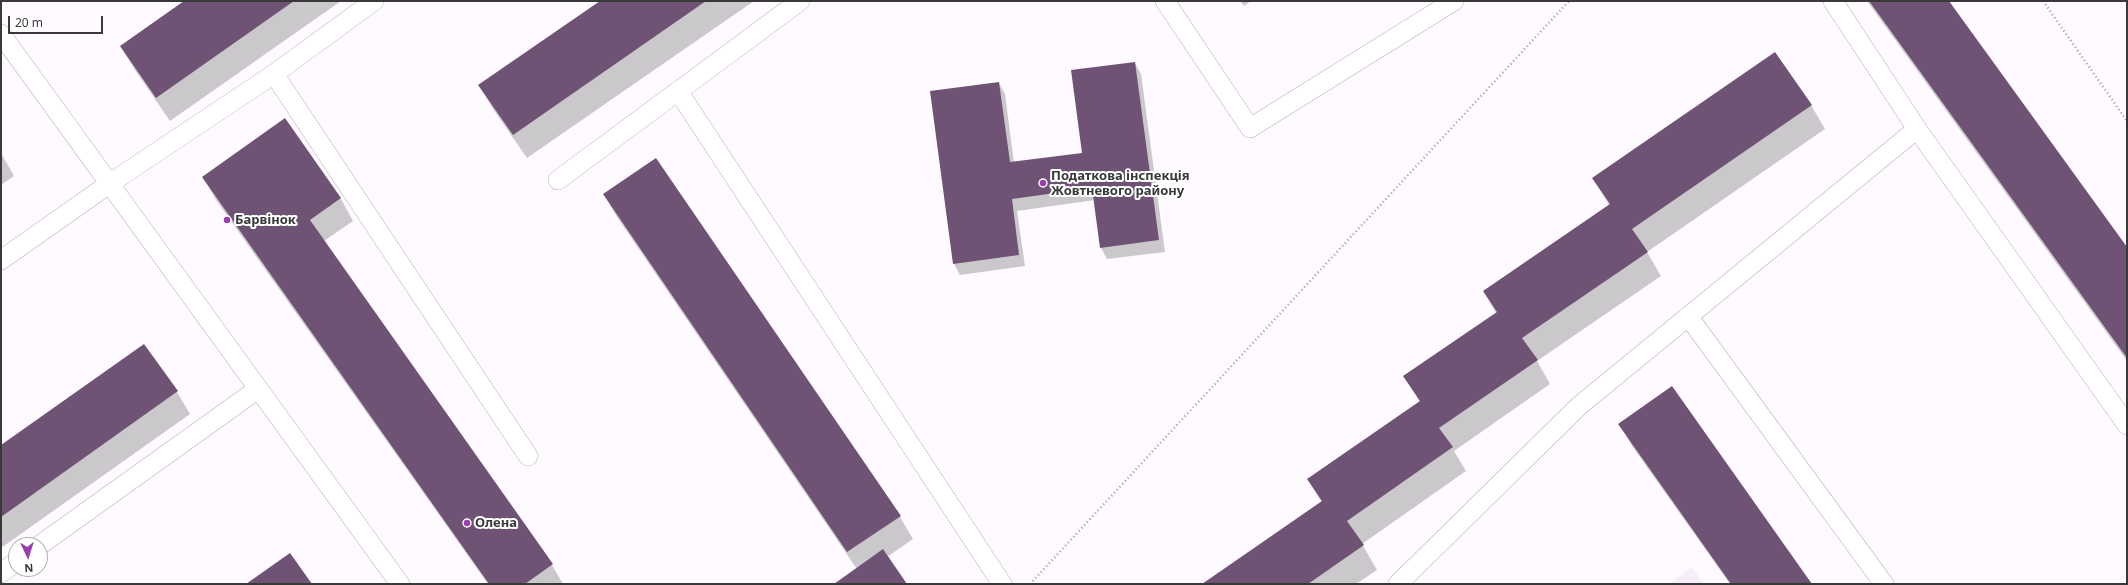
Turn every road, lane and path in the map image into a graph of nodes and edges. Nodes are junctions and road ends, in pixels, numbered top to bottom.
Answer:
1 (374, 1) edge
2 (800, 1) edge
3 (1165, 1) edge
4 (1454, 1) edge
5 (1569, 1) edge
6 (1833, 1) edge
7 (2043, 1) edge
8 (1, 34) edge
9 (274, 74) junction
10 (678, 92) junction
11 (2127, 121) edge
12 (1918, 129) junction
13 (558, 180) dead end
14 (110, 184) junction
15 (1, 260) edge
16 (1688, 316) junction
17 (258, 389) junction
18 (2127, 425) edge
19 (528, 456) dead end
20 (48, 539) edge
21 (400, 584) edge
22 (1002, 584) edge
23 (1030, 584) edge
24 (1398, 584) edge
25 (1884, 584) edge

1 - 9 lane
2 - 10 lane
3 - 4 lane
5 - 23 path
6 - 12 lane
7 - 11 path
8 - 14 lane
9 - 14 lane
9 - 19 lane
10 - 13 lane
10 - 22 lane
12 - 16 lane
12 - 18 lane
14 - 15 lane
14 - 17 lane
16 - 24 lane
16 - 25 lane
17 - 20 lane
17 - 21 lane

